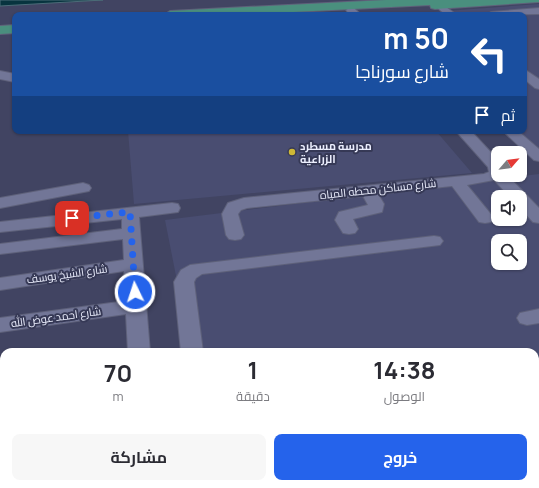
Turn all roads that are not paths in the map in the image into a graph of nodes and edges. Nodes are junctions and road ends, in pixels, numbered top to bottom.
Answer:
1 (451, 0) edge
2 (535, 0) edge
3 (427, 1) edge
4 (522, 1) edge
5 (440, 5) junction
6 (539, 10) edge
7 (225, 12) edge
8 (365, 12) edge
9 (448, 12) edge
10 (520, 12) edge
11 (12, 24) edge
12 (0, 25) edge
13 (12, 29) edge
14 (0, 30) edge
15 (0, 75) edge
16 (527, 75) edge
17 (12, 77) edge
18 (539, 85) edge
19 (466, 134) edge
20 (513, 134) edge
21 (539, 157) edge
22 (491, 162) edge
23 (491, 176) edge
24 (456, 181) junction
25 (504, 182) edge
26 (83, 188) dead end
27 (368, 190) junction
28 (512, 190) edge
29 (0, 203) edge
30 (527, 206) edge
31 (172, 208) dead end
32 (130, 212) junction
33 (485, 218) dead end
34 (539, 218) edge
35 (0, 226) edge
36 (349, 229) dead end
37 (131, 233) junction
38 (235, 235) dead end
39 (434, 241) dead end
40 (0, 249) edge
41 (133, 264) junction
42 (0, 284) edge
43 (136, 306) junction
44 (0, 324) edge
45 (139, 348) edge
46 (192, 348) edge

1 - 3 main road
2 - 4 main road
3 - 7 main road
4 - 5 main road
4 - 6 street
5 - 8 main road
5 - 9 street
6 - 10 street
11 - 12 main road
13 - 14 main road
15 - 17 street
16 - 18 street
19 - 22 street
20 - 21 street
23 - 24 street, شارع مساكن محطه المياه
24 - 27 street, شارع مساكن محطه المياه
24 - 33 street
25 - 28 street
26 - 29 street
27 - 36 street
27 - 38 street, شارع مساكن محطه المياه
30 - 34 street
31 - 32 street
32 - 35 street
32 - 37 street
37 - 40 street
37 - 41 street
39 - 46 street
41 - 42 street, شارع الشيخ يوسف
41 - 43 street
43 - 44 street, شارع احمد عوض الله
43 - 45 street

